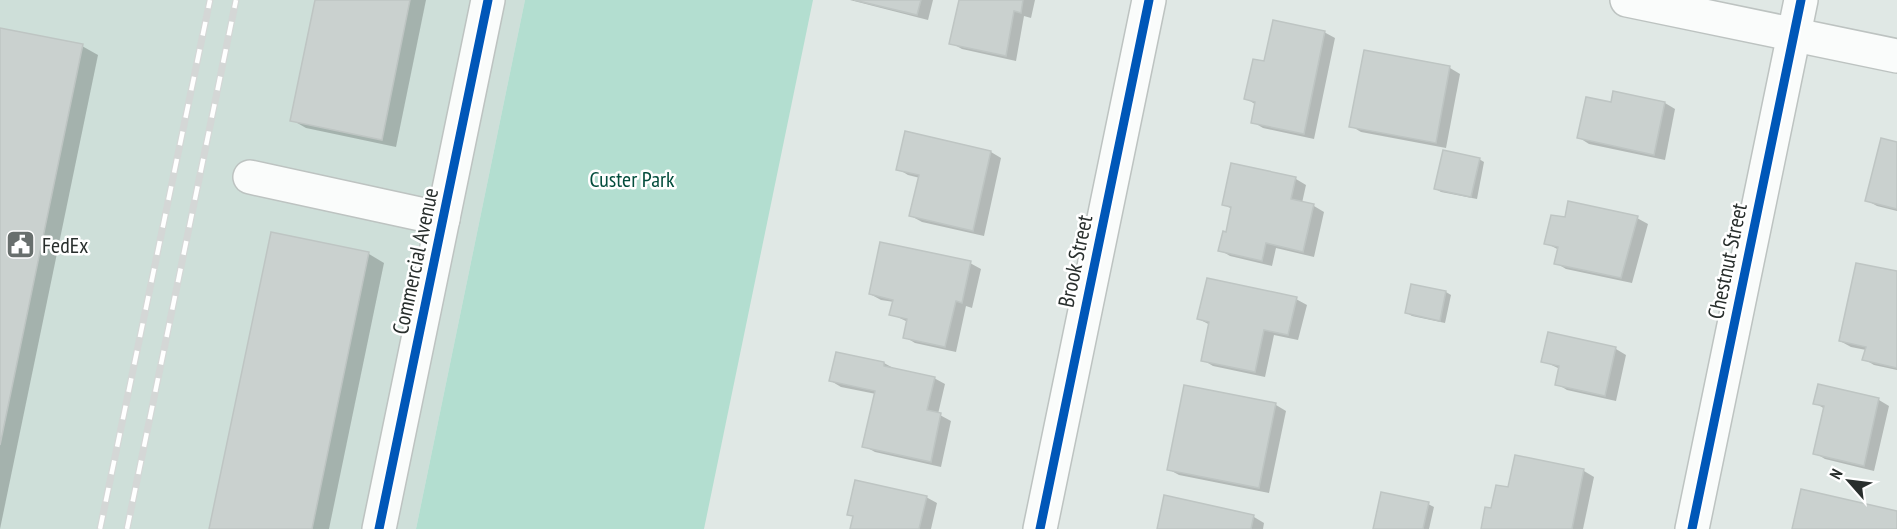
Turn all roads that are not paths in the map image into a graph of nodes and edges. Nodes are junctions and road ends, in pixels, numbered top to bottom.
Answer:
1 (488, 0) edge
2 (1149, 0) edge
3 (1627, 0) edge
4 (1801, 0) edge
5 (1794, 34) junction
6 (1897, 56) edge
7 (250, 177) dead end
8 (443, 219) junction
9 (379, 529) edge
10 (1040, 529) edge
11 (1692, 529) edge

1 - 8 street, Commercial Avenue
2 - 10 street, Brook Street
3 - 5 street
4 - 5 street, Chestnut Street
5 - 6 street
5 - 11 street, Chestnut Street
7 - 8 street
8 - 9 street, Commercial Avenue

